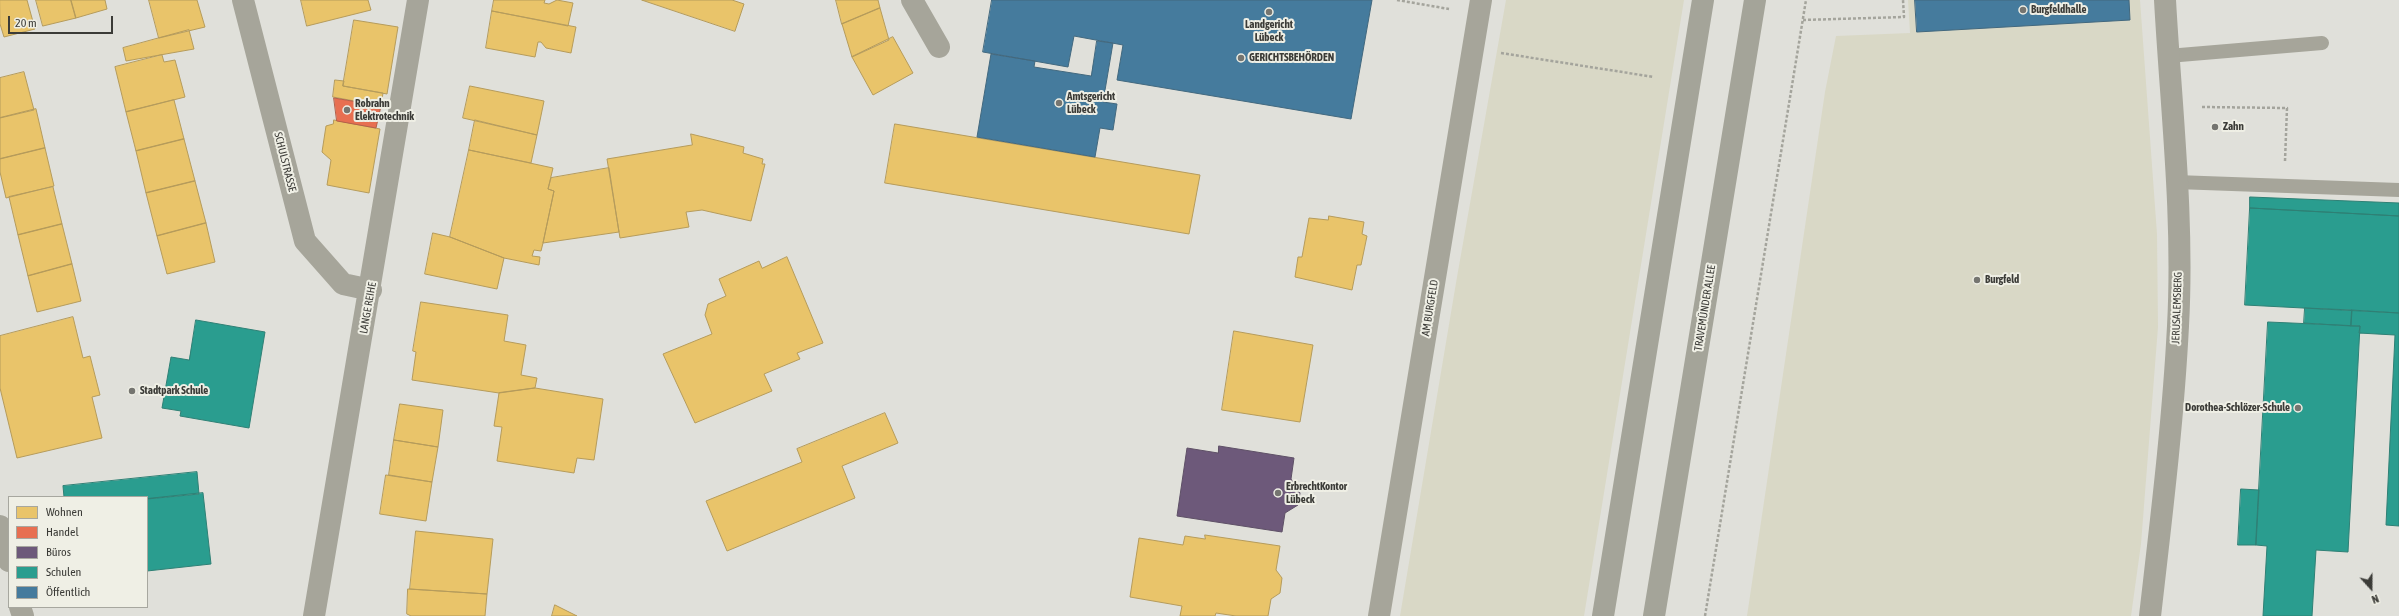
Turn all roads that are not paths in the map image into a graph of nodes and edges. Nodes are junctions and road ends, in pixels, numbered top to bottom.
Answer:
1 (243, 0) edge
2 (418, 0) edge
3 (912, 0) edge
4 (1703, 0) edge
5 (1755, 0) edge
6 (2165, 0) edge
7 (1480, 7) edge
8 (2322, 43) dead end
9 (938, 47) dead end
10 (2168, 56) junction
11 (2176, 182) junction
12 (2399, 190) edge
13 (371, 290) junction
14 (0, 526) edge
15 (8, 557) edge
16 (314, 616) edge
17 (1379, 616) edge
18 (1603, 616) edge
19 (1654, 616) edge
20 (2150, 616) edge

1 - 13 street, SCHULSTRASSE
2 - 13 street, LANGE REIHE
3 - 9 street
4 - 18 main road
5 - 19 main road, TRAVEMÜNDER ALLEE
6 - 10 street, JERUSALEMSBERG
7 - 17 street, AM BURGFELD
8 - 10 lane
10 - 11 street, JERUSALEMSBERG
11 - 12 lane
11 - 20 street, JERUSALEMSBERG
13 - 16 street, LANGE REIHE
14 - 15 street

